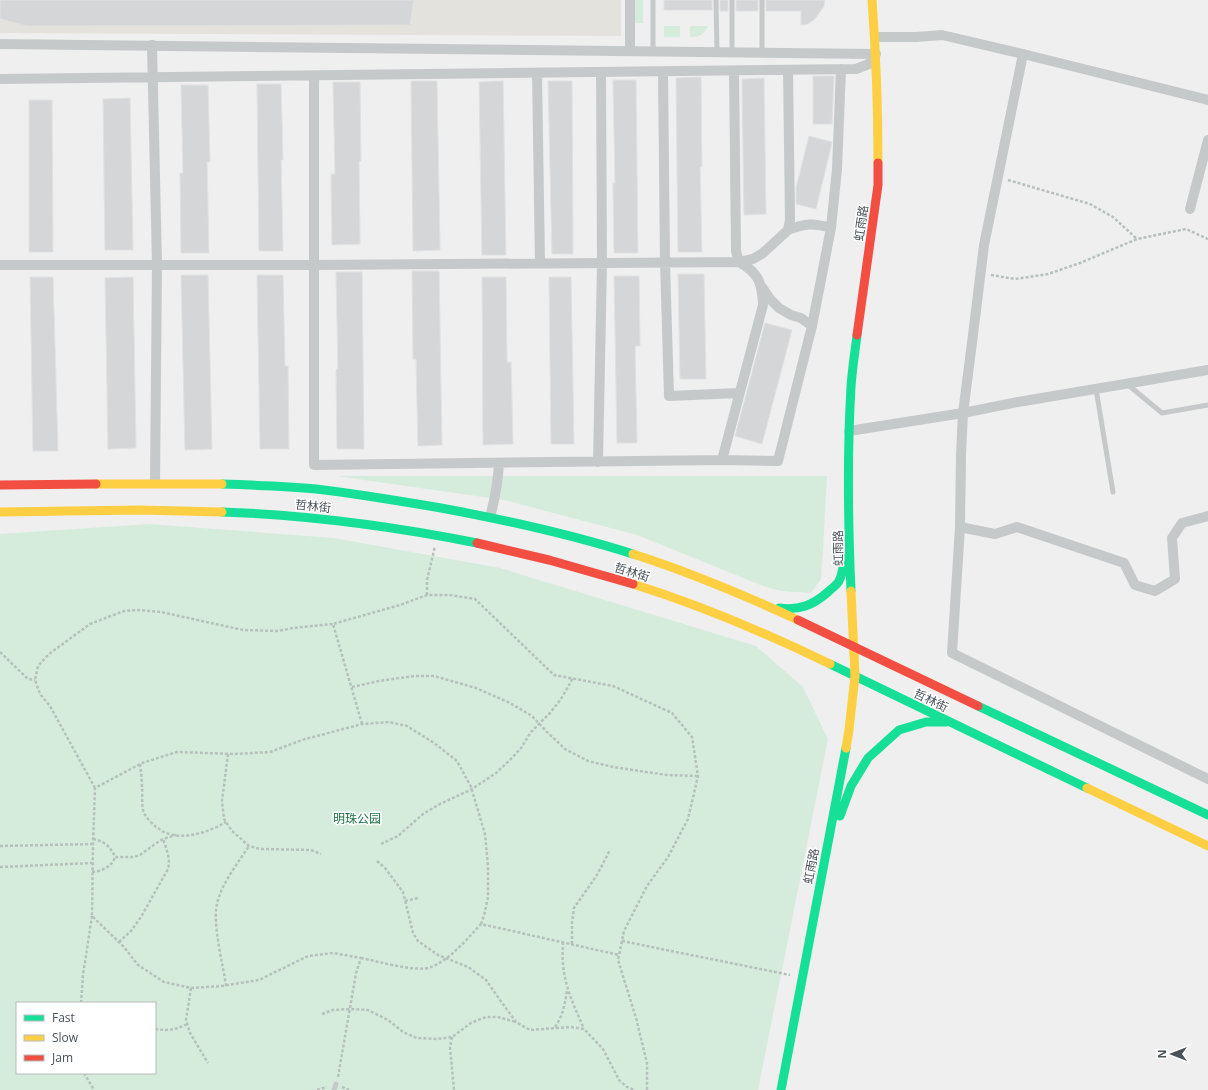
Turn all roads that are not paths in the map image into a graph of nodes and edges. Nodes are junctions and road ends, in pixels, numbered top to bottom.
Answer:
1 (630, 0) edge
2 (653, 0) edge
3 (716, 0) edge
4 (732, 0) edge
5 (762, 0) edge
6 (872, 0) edge
7 (875, 37) junction
8 (0, 44) edge
9 (152, 45) junction
10 (630, 51) junction
11 (653, 51) junction
12 (717, 51) junction
13 (732, 52) junction
14 (762, 52) junction
15 (876, 54) junction
16 (1023, 54) junction
17 (841, 69) junction
18 (788, 70) junction
19 (734, 71) junction
20 (601, 72) junction
21 (663, 72) junction
22 (537, 73) junction
23 (314, 76) junction
24 (152, 78) junction
25 (0, 79) edge
26 (1208, 100) edge
27 (1208, 140) edge
28 (1190, 209) dead end
29 (831, 228) junction
30 (788, 230) junction
31 (761, 254) junction
32 (665, 262) junction
33 (739, 262) junction
34 (540, 263) junction
35 (602, 263) junction
36 (157, 264) junction
37 (0, 265) edge
38 (314, 265) junction
39 (759, 282) junction
40 (812, 326) junction
41 (1208, 370) edge
42 (1126, 383) junction
43 (1096, 388) junction
44 (740, 393) junction
45 (1208, 406) edge
46 (963, 413) junction
47 (850, 432) junction
48 (722, 460) junction
49 (598, 462) junction
50 (499, 463) junction
51 (154, 483) junction
52 (0, 485) edge
53 (1113, 492) dead end
54 (0, 512) edge
55 (1208, 516) edge
56 (490, 517) junction
57 (960, 527) junction
58 (849, 537) junction
59 (771, 607) junction
60 (854, 646) junction
61 (855, 676) junction
62 (950, 722) junction
63 (1208, 778) edge
64 (1208, 815) edge
65 (1208, 846) edge
66 (825, 857) junction
67 (336, 1084) road end
68 (334, 1090) edge
69 (781, 1090) edge

1 - 10 street
2 - 11 lane
3 - 12 lane
4 - 13 lane
5 - 14 lane
6 - 7 street, 虹雨路
7 - 15 street, 虹雨路
7 - 16 street
8 - 9 street
9 - 10 street
9 - 24 street
10 - 11 street
11 - 12 street
12 - 13 street
13 - 14 street
14 - 15 street
15 - 17 street
15 - 47 street, 虹雨路
16 - 26 street
16 - 46 street
17 - 18 street
17 - 29 street
18 - 19 street
18 - 30 street
19 - 21 street
19 - 33 street
20 - 21 street
20 - 22 street
20 - 35 street
21 - 32 street
22 - 23 street
22 - 34 street
23 - 24 street
23 - 38 street
24 - 25 street
24 - 36 street
27 - 28 street
29 - 30 street
29 - 40 street
30 - 31 street
31 - 33 street
31 - 39 street
32 - 33 street
32 - 35 street
32 - 44 street
33 - 39 street
34 - 35 street
34 - 38 street
35 - 49 street
36 - 37 street
36 - 38 street
36 - 51 street
38 - 50 street
39 - 40 street
39 - 44 street
40 - 48 street
41 - 42 street
42 - 43 street
42 - 45 lane
43 - 46 street
43 - 53 lane
44 - 48 street
46 - 47 street
46 - 57 street
47 - 58 street, 虹雨路
48 - 49 street
49 - 50 street
50 - 56 street
51 - 52 street, 哲林街
51 - 56 street, 哲林街
54 - 61 street, 哲林街
55 - 57 street
56 - 59 street, 哲林街
57 - 63 street
58 - 59 street
58 - 60 street, 虹雨路
59 - 60 street, 哲林街
60 - 61 street, 虹雨路
60 - 64 street, 哲林街
61 - 62 street, 哲林街
61 - 66 street, 虹雨路
62 - 65 street, 哲林街
62 - 66 street
66 - 69 street, 虹雨路
67 - 68 lane

